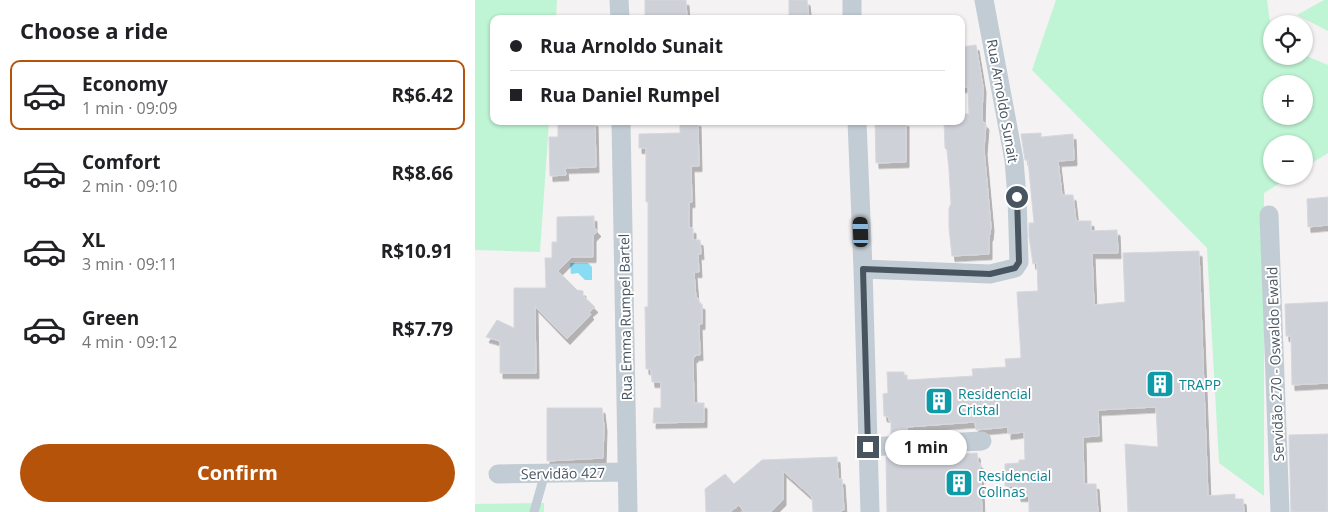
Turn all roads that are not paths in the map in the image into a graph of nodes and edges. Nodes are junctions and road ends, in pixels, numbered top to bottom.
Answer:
1 (619, 0) edge
2 (851, 0) edge
3 (984, 0) edge
4 (620, 15) edge
5 (852, 15) edge
6 (621, 125) edge
7 (857, 125) edge
8 (1269, 215) dead end
9 (863, 269) junction
10 (982, 441) dead end
11 (868, 447) junction
12 (627, 472) junction
13 (545, 473) junction
14 (498, 474) dead end
15 (534, 512) edge
16 (628, 512) edge
17 (869, 512) edge
18 (1280, 512) edge

1 - 4 street
2 - 5 street
3 - 9 street, Rua Arnoldo Sunait
6 - 12 street, Rua Emma Rumpel Bartel
7 - 9 street
8 - 18 street, Servidão 270 - Oswaldo Ewald
9 - 11 street
10 - 11 street
11 - 17 street
12 - 13 street, Servidão 427
12 - 16 street, Rua Emma Rumpel Bartel
13 - 14 street, Servidão 427
13 - 15 lane

